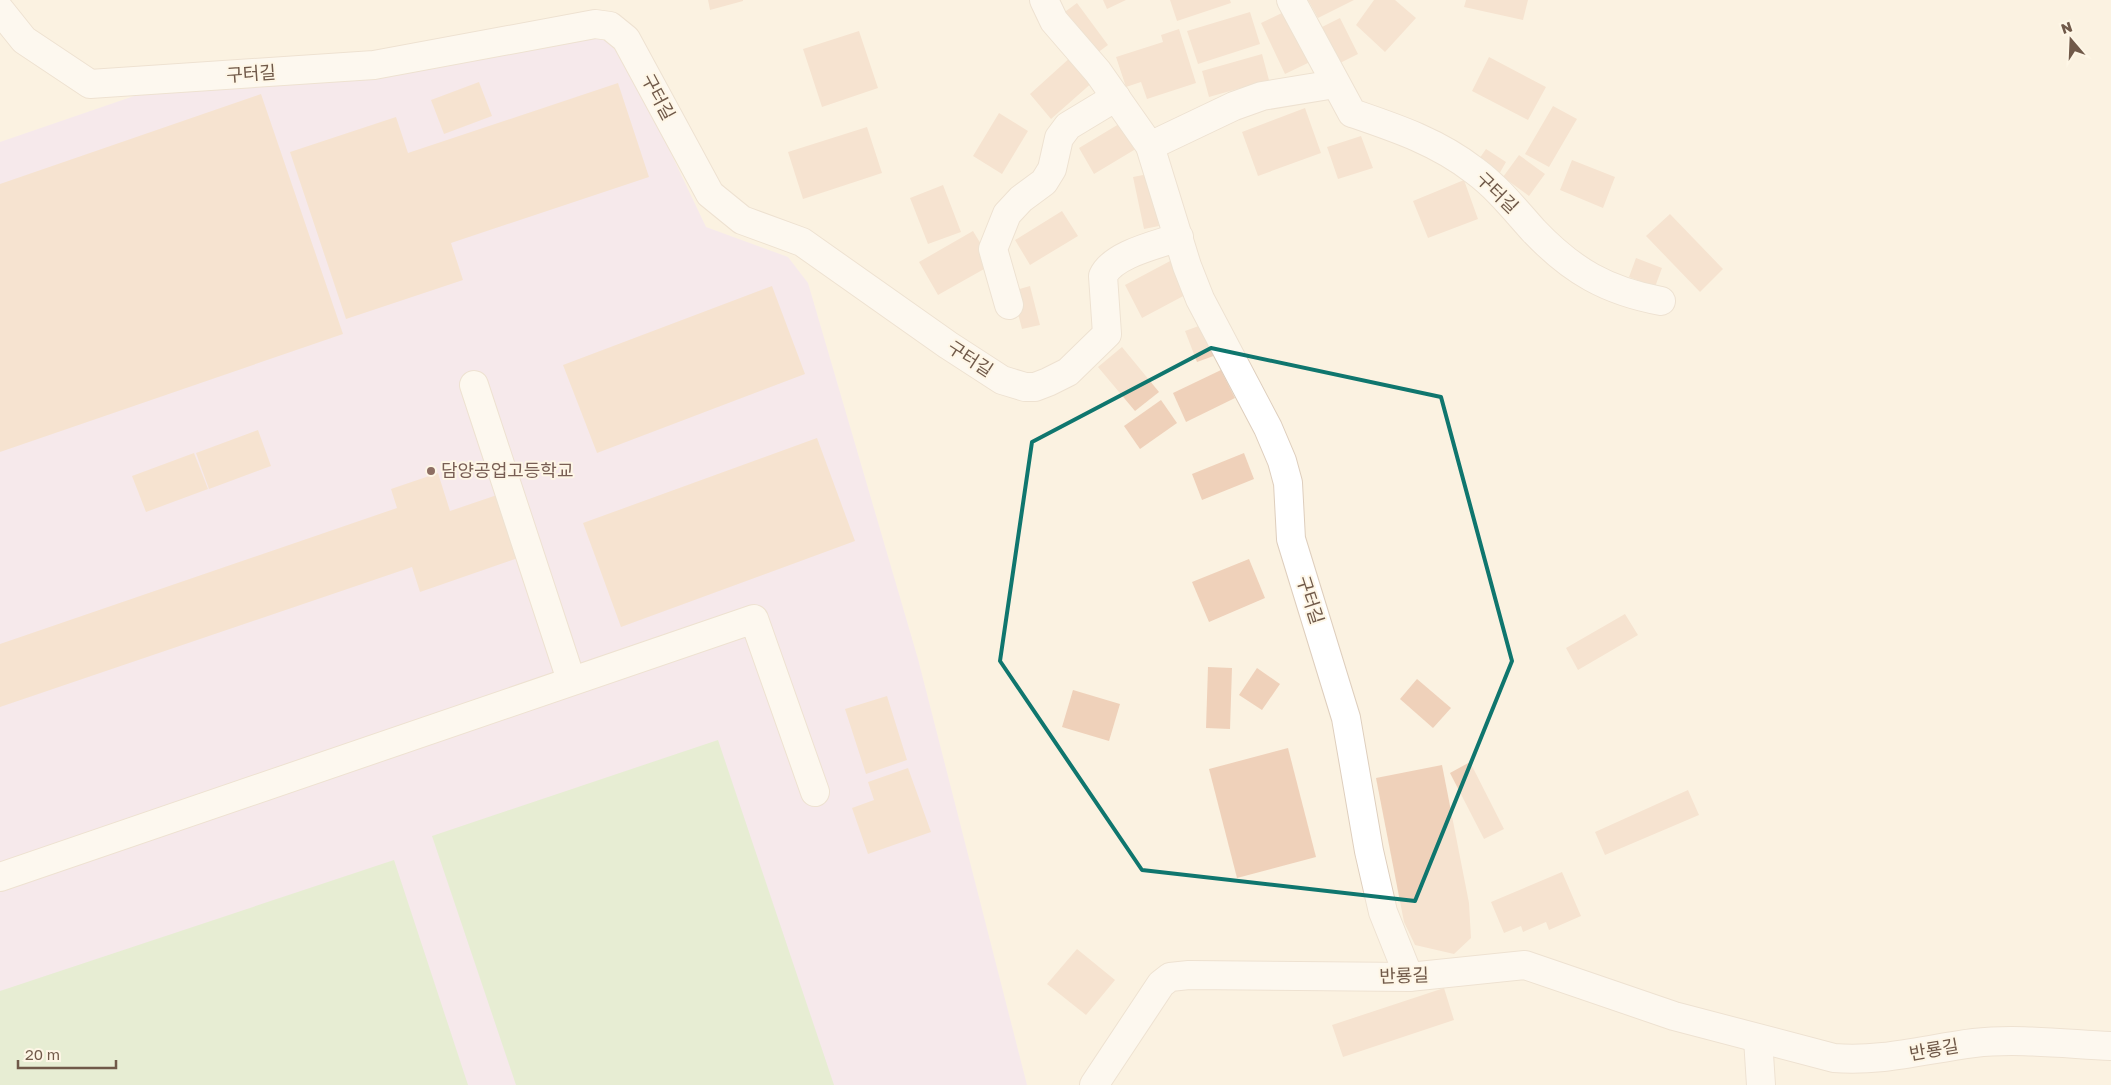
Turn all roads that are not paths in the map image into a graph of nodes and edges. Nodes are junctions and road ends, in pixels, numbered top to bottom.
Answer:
1 (1044, 0) edge
2 (1291, 0) edge
3 (0, 10) edge
4 (1335, 84) junction
5 (1116, 97) junction
6 (1150, 146) junction
7 (1179, 236) junction
8 (1661, 301) dead end
9 (1009, 305) dead end
10 (474, 385) dead end
11 (571, 680) junction
12 (815, 792) dead end
13 (0, 877) edge
14 (1409, 977) junction
15 (1758, 1039) junction
16 (2111, 1046) edge
17 (1094, 1085) edge
18 (1761, 1085) edge

1 - 5 street, 구터길
2 - 4 street, 구터길
3 - 7 street, 구터길
4 - 6 street
4 - 8 street, 구터길
5 - 6 street, 구터길
5 - 9 street
6 - 7 street, 구터길
7 - 14 street, 구터길
10 - 11 street
11 - 12 street
11 - 13 street
14 - 15 street, 반룡길
14 - 17 street, 반룡길
15 - 16 street, 반룡길
15 - 18 street

